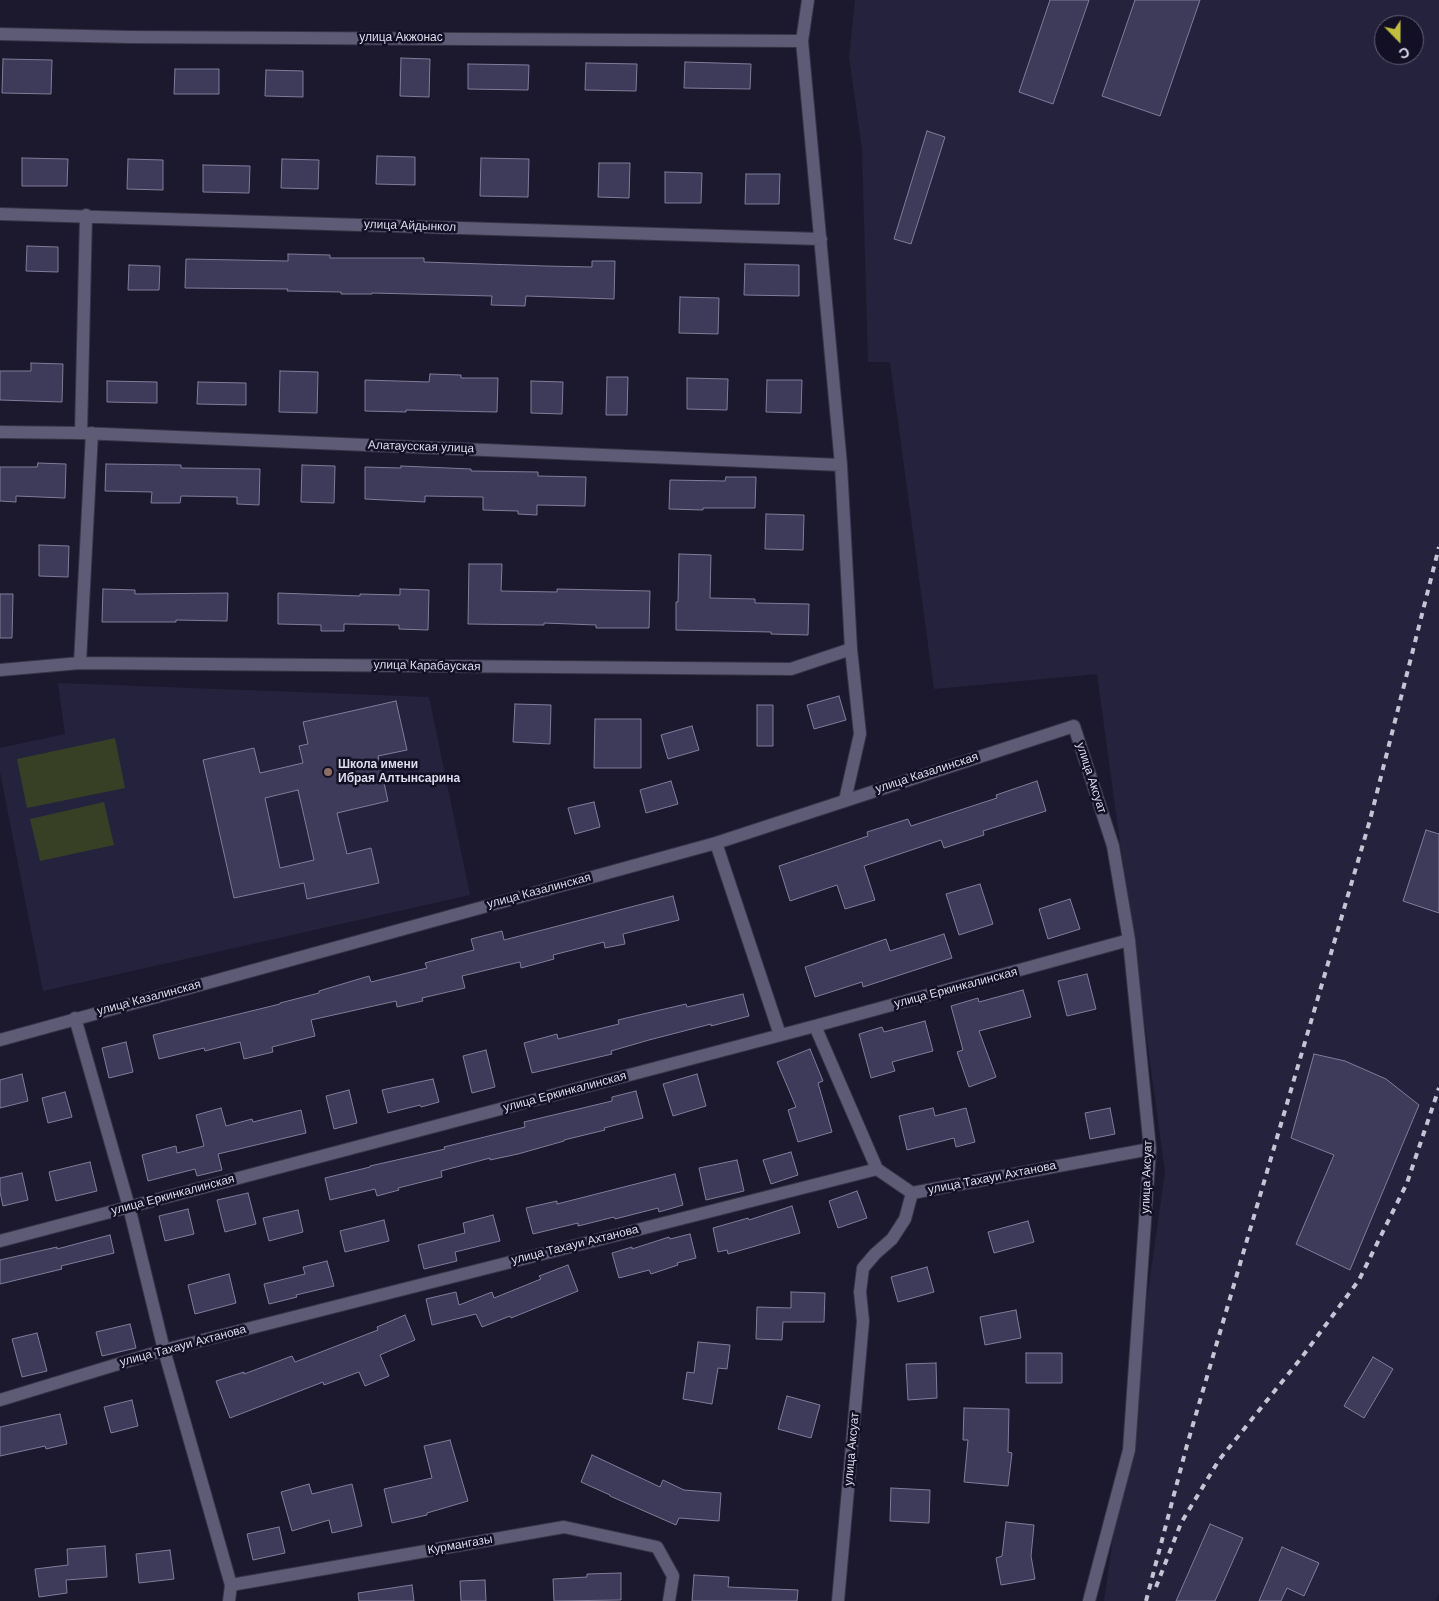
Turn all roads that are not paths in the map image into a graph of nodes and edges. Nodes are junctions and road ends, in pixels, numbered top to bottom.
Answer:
1 (808, 0) edge
2 (0, 34) edge
3 (802, 41) junction
4 (0, 214) edge
5 (86, 215) junction
6 (821, 239) junction
7 (0, 432) edge
8 (87, 433) junction
9 (842, 465) junction
10 (851, 649) junction
11 (80, 663) junction
12 (0, 670) edge
13 (1074, 726) joint
14 (845, 800) junction
15 (716, 843) junction
16 (1129, 940) junction
17 (75, 1018) junction
18 (815, 1026) junction
19 (780, 1035) junction
20 (0, 1040) edge
21 (1150, 1149) junction
22 (877, 1169) junction
23 (912, 1193) junction
24 (129, 1207) junction
25 (0, 1242) edge
26 (164, 1350) junction
27 (0, 1400) edge
28 (231, 1585) junction
29 (229, 1601) edge
30 (669, 1601) edge
31 (838, 1601) edge
32 (1089, 1601) edge

1 - 3 street
2 - 3 street, улица Акжонас
3 - 6 street
4 - 5 street, улица Айдынкол
5 - 6 street, улица Айдынкол
5 - 8 street
6 - 9 street
7 - 8 street, Алатаусская улица
8 - 9 street, Алатаусская улица
8 - 11 street
9 - 10 street
10 - 11 street, улица Карабауская
10 - 14 street
11 - 12 street, улица Карабауская
13 - 14 street, улица Казалинская
13 - 16 street, улица Аксуат
14 - 15 street, улица Казалинская
15 - 17 street, улица Казалинская
15 - 19 street
16 - 18 street, улица Еркинкалинская
16 - 21 street, улица Аксуат
17 - 20 street, улица Казалинская
17 - 24 street
18 - 19 street, улица Еркинкалинская
18 - 22 street
19 - 24 street, улица Еркинкалинская
21 - 23 street, улица Тахауи Ахтанова
21 - 32 street, улица Аксуат
22 - 23 street, улица Тахауи Ахтанова
22 - 26 street, улица Тахауи Ахтанова
23 - 31 street, улица Аксуат
24 - 25 street, улица Еркинкалинская
24 - 26 street
26 - 27 street, улица Тахауи Ахтанова
26 - 28 street
28 - 29 street
28 - 30 street, Курмангазы

